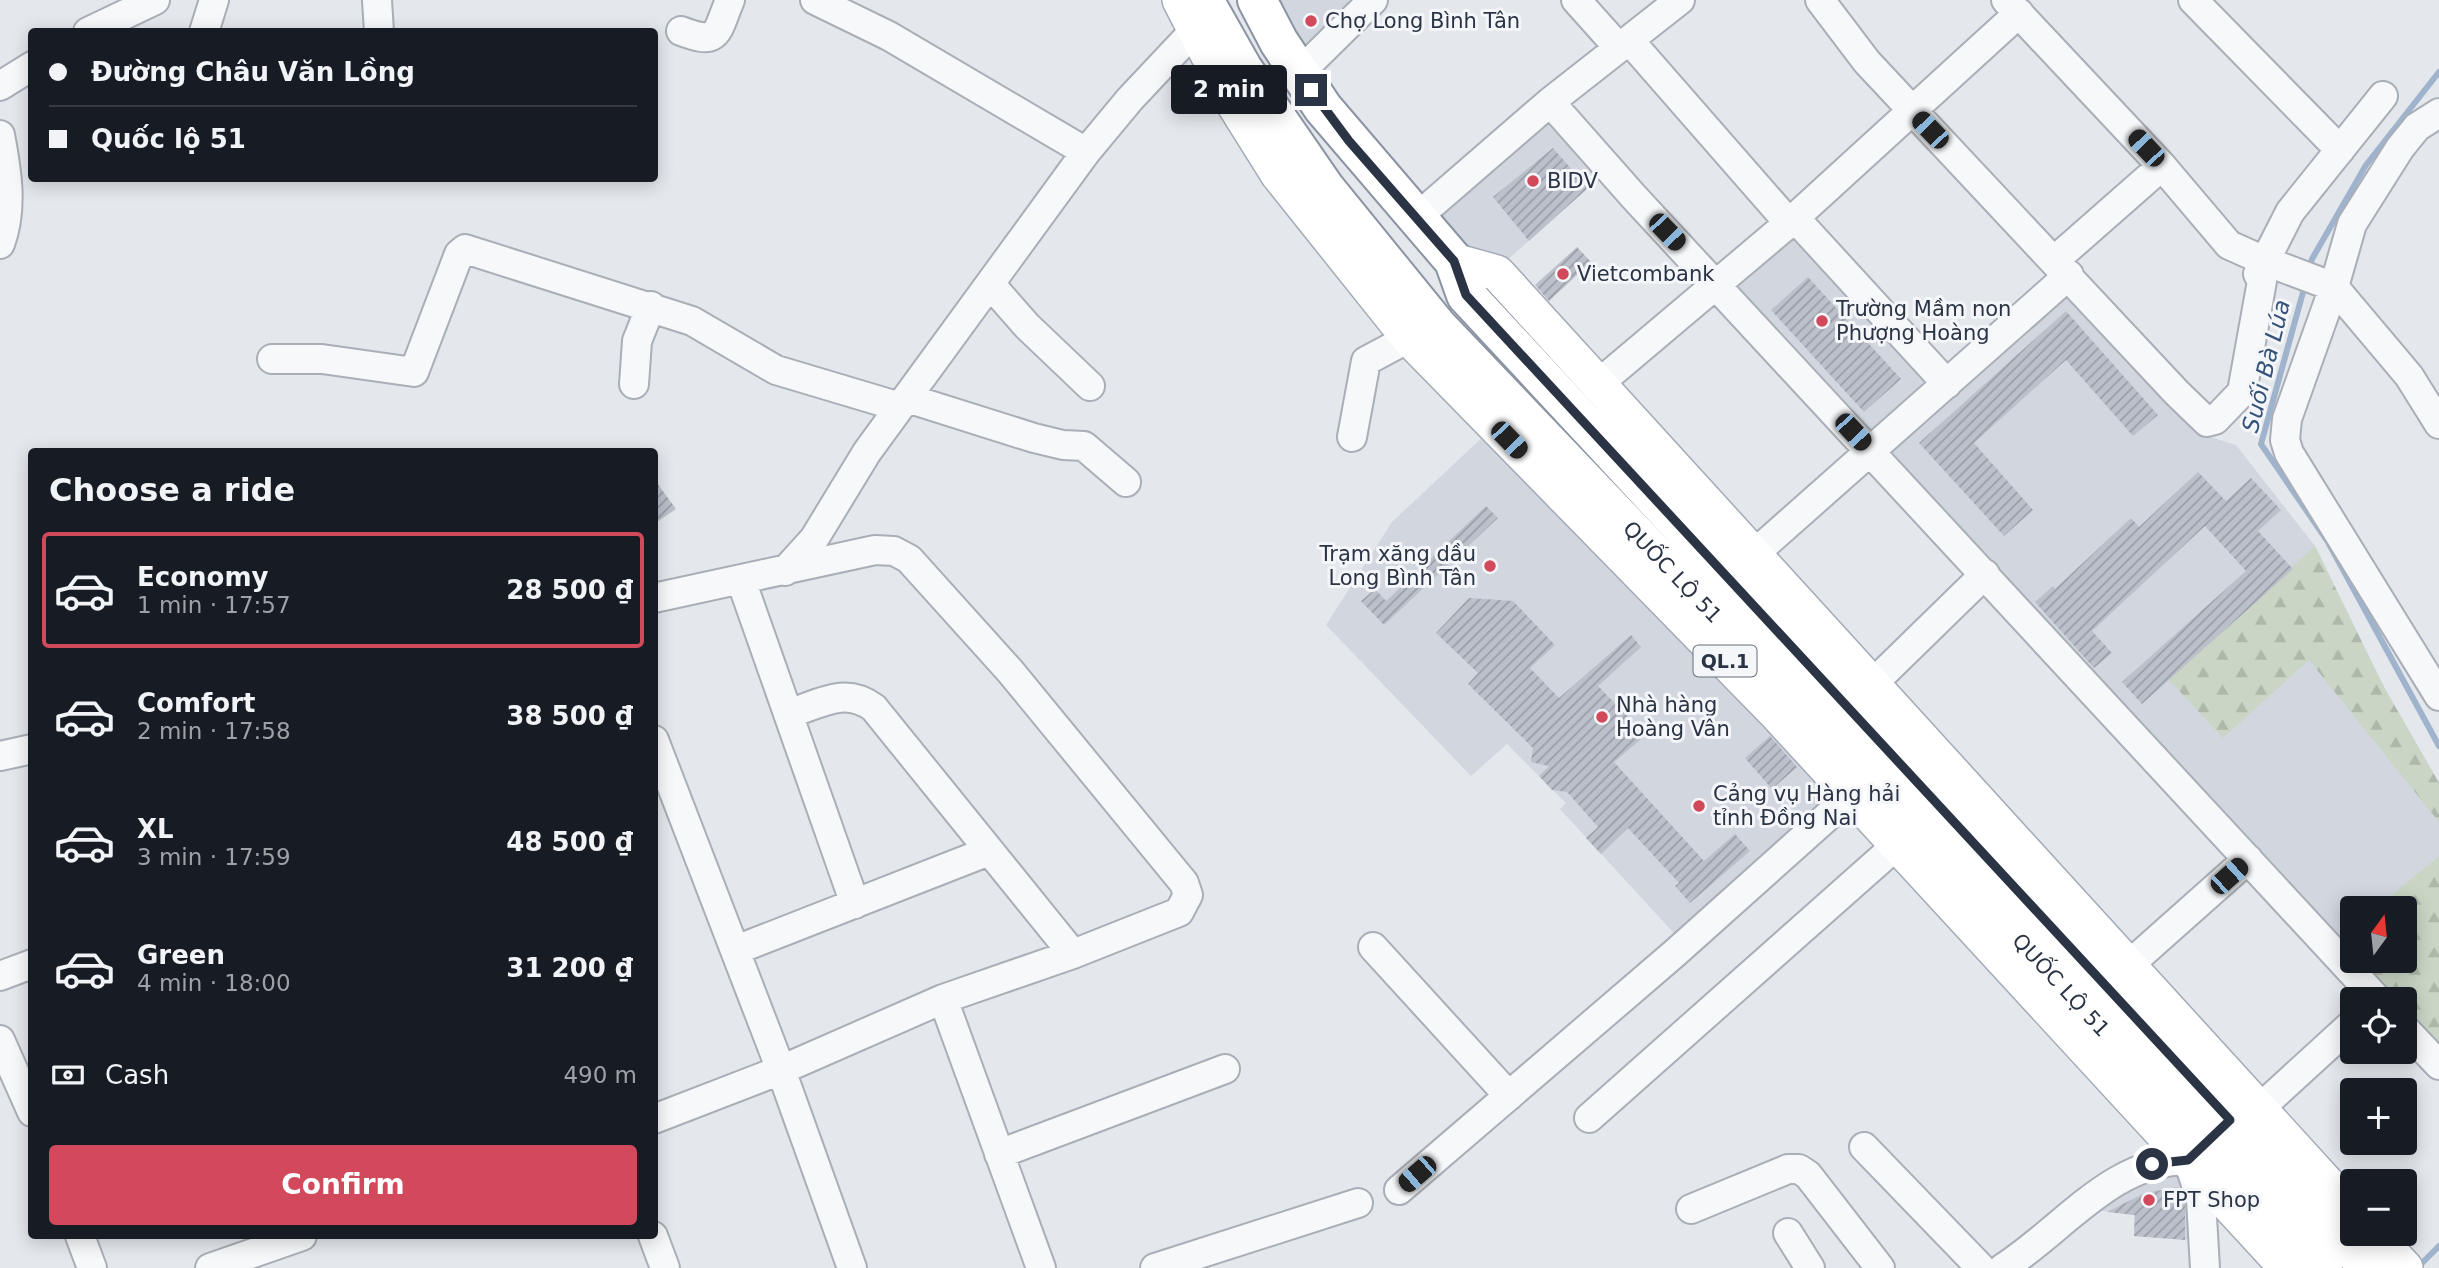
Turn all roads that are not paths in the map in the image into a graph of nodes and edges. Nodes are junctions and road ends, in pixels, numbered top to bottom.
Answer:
1 (155, 0) edge
2 (214, 0) edge
3 (377, 0) edge
4 (730, 0) edge
5 (815, 0) edge
6 (1257, 0) edge
7 (1373, 0) edge
8 (1576, 0) edge
9 (1680, 0) edge
10 (1820, 0) edge
11 (2193, 0) edge
12 (848, 7) edge
13 (2012, 7) edge
14 (1198, 12) edge
15 (96, 28) edge
16 (205, 28) edge
17 (379, 28) edge
18 (681, 31) dead end
19 (1624, 44) junction
20 (28, 68) edge
21 (1299, 73) junction
22 (0, 86) edge
23 (2383, 96) dead end
24 (1550, 102) junction
25 (1913, 112) junction
26 (2439, 114) edge
27 (0, 135) edge
28 (2340, 150) junction
29 (1086, 152) junction
30 (2162, 166) junction
31 (1416, 218) junction
32 (1792, 220) junction
33 (0, 244) edge
34 (1454, 261) junction
35 (2265, 261) junction
36 (2062, 268) junction
37 (1717, 284) junction
38 (991, 285) junction
39 (2334, 287) junction
40 (651, 306) junction
41 (1409, 338) junction
42 (272, 359) dead end
43 (634, 384) dead end
44 (1947, 384) junction
45 (1597, 385) junction
46 (1090, 386) dead end
47 (904, 403) junction
48 (2439, 424) edge
49 (1352, 437) dead end
50 (1871, 451) junction
51 (1126, 482) dead end
52 (1754, 554) junction
53 (785, 571) junction
54 (1985, 575) junction
55 (741, 580) junction
56 (658, 597) edge
57 (1860, 696) junction
58 (2439, 696) edge
59 (788, 715) junction
60 (28, 750) edge
61 (658, 750) edge
62 (0, 756) edge
63 (1861, 787) junction
64 (1898, 844) junction
65 (989, 851) junction
66 (2248, 859) junction
67 (855, 904) junction
68 (1373, 947) dead end
69 (736, 950) junction
70 (1073, 954) junction
71 (2130, 964) junction
72 (28, 966) edge
73 (0, 976) edge
74 (2366, 987) edge
75 (943, 999) junction
76 (2340, 1034) edge
77 (0, 1040) edge
78 (2417, 1042) edge
79 (2439, 1065) edge
80 (1225, 1069) dead end
81 (781, 1070) junction
82 (1509, 1096) junction
83 (28, 1103) edge
84 (658, 1117) edge
85 (1589, 1118) dead end
86 (2227, 1126) junction
87 (1864, 1147) dead end
88 (999, 1154) junction
89 (1399, 1190) dead end
90 (1358, 1203) dead end
91 (2340, 1203) edge
92 (1691, 1209) dead end
93 (1788, 1233) dead end
94 (81, 1239) edge
95 (293, 1239) edge
96 (654, 1239) edge
97 (2384, 1255) edge
98 (92, 1268) edge
99 (210, 1268) edge
100 (665, 1268) edge
101 (852, 1268) edge
102 (1041, 1268) edge
103 (1156, 1268) edge
104 (1810, 1268) edge
105 (1880, 1268) edge
106 (1980, 1268) edge
107 (2003, 1268) edge
108 (2205, 1268) edge
109 (2287, 1268) edge
110 (2323, 1268) edge

1 - 15 street
2 - 16 street
3 - 17 street
4 - 18 street
5 - 12 street
6 - 21 highway, QUỐC LỘ 51 / QL.1
7 - 21 street
8 - 19 street
9 - 19 street
10 - 25 street
11 - 28 street
12 - 29 street
13 - 25 street
13 - 30 street
14 - 29 street
14 - 41 main road, QUỐC LỘ 51 / QL.1
14 - 63 highway, QUỐC LỘ 51 / QL.1
19 - 24 street
19 - 32 street
20 - 22 street
21 - 31 highway, QUỐC LỘ 51 / QL.1
23 - 28 street
24 - 31 street
24 - 37 street
25 - 32 street
25 - 36 street
26 - 39 street
27 - 33 street
28 - 35 street
29 - 38 street
30 - 35 street
30 - 36 street
31 - 34 highway, QUỐC LỘ 51 / QL.1
32 - 37 street
32 - 44 street
34 - 45 main road, QUỐC LỘ 51 / QL.1
34 - 57 highway, QUỐC LỘ 51 / QL.1
35 - 36 street
35 - 39 street
36 - 44 street
37 - 45 street
37 - 50 street
38 - 46 street
38 - 47 street
39 - 48 street
39 - 58 street
40 - 42 street
40 - 43 street
40 - 47 street
41 - 49 street
41 - 63 main road, QUỐC LỘ 51 / QL.1
44 - 50 street
45 - 52 main road, QUỐC LỘ 51 / QL.1
47 - 51 street
47 - 53 street
50 - 52 street
50 - 54 street
52 - 57 main road, QUỐC LỘ 51 / QL.1
53 - 55 street
53 - 70 street
54 - 57 street
54 - 66 street
55 - 56 street
55 - 59 street
57 - 71 main road, QUỐC LỘ 51 / QL.1
57 - 86 highway, QUỐC LỘ 51 / QL.1
59 - 65 street
59 - 67 street
60 - 62 street
61 - 69 street
63 - 64 main road, QUỐC LỘ 51 / QL.1
63 - 82 street
63 - 86 highway, QUỐC LỘ 51 / QL.1
64 - 85 street
64 - 86 main road, QUỐC LỘ 51 / QL.1
65 - 67 street
65 - 70 street
66 - 71 street
66 - 74 street
67 - 69 street
68 - 82 street
69 - 81 street
70 - 75 street
71 - 86 main road, QUỐC LỘ 51 / QL.1
72 - 73 street
75 - 81 street
75 - 88 street
76 - 86 street
77 - 83 street
78 - 79 street
80 - 88 street
81 - 84 street
81 - 101 street
82 - 89 street
86 - 91 main road, QUỐC LỘ 51 / QL.1
86 - 97 highway, QUỐC LỘ 51 / QL.1
86 - 107 street
86 - 108 street
86 - 109 main road, QUỐC LỘ 51 / QL.1
86 - 110 highway, QUỐC LỘ 51 / QL.1
87 - 106 street
88 - 102 street
90 - 103 street
92 - 105 street
93 - 104 street
94 - 98 street
95 - 99 street
96 - 100 street

